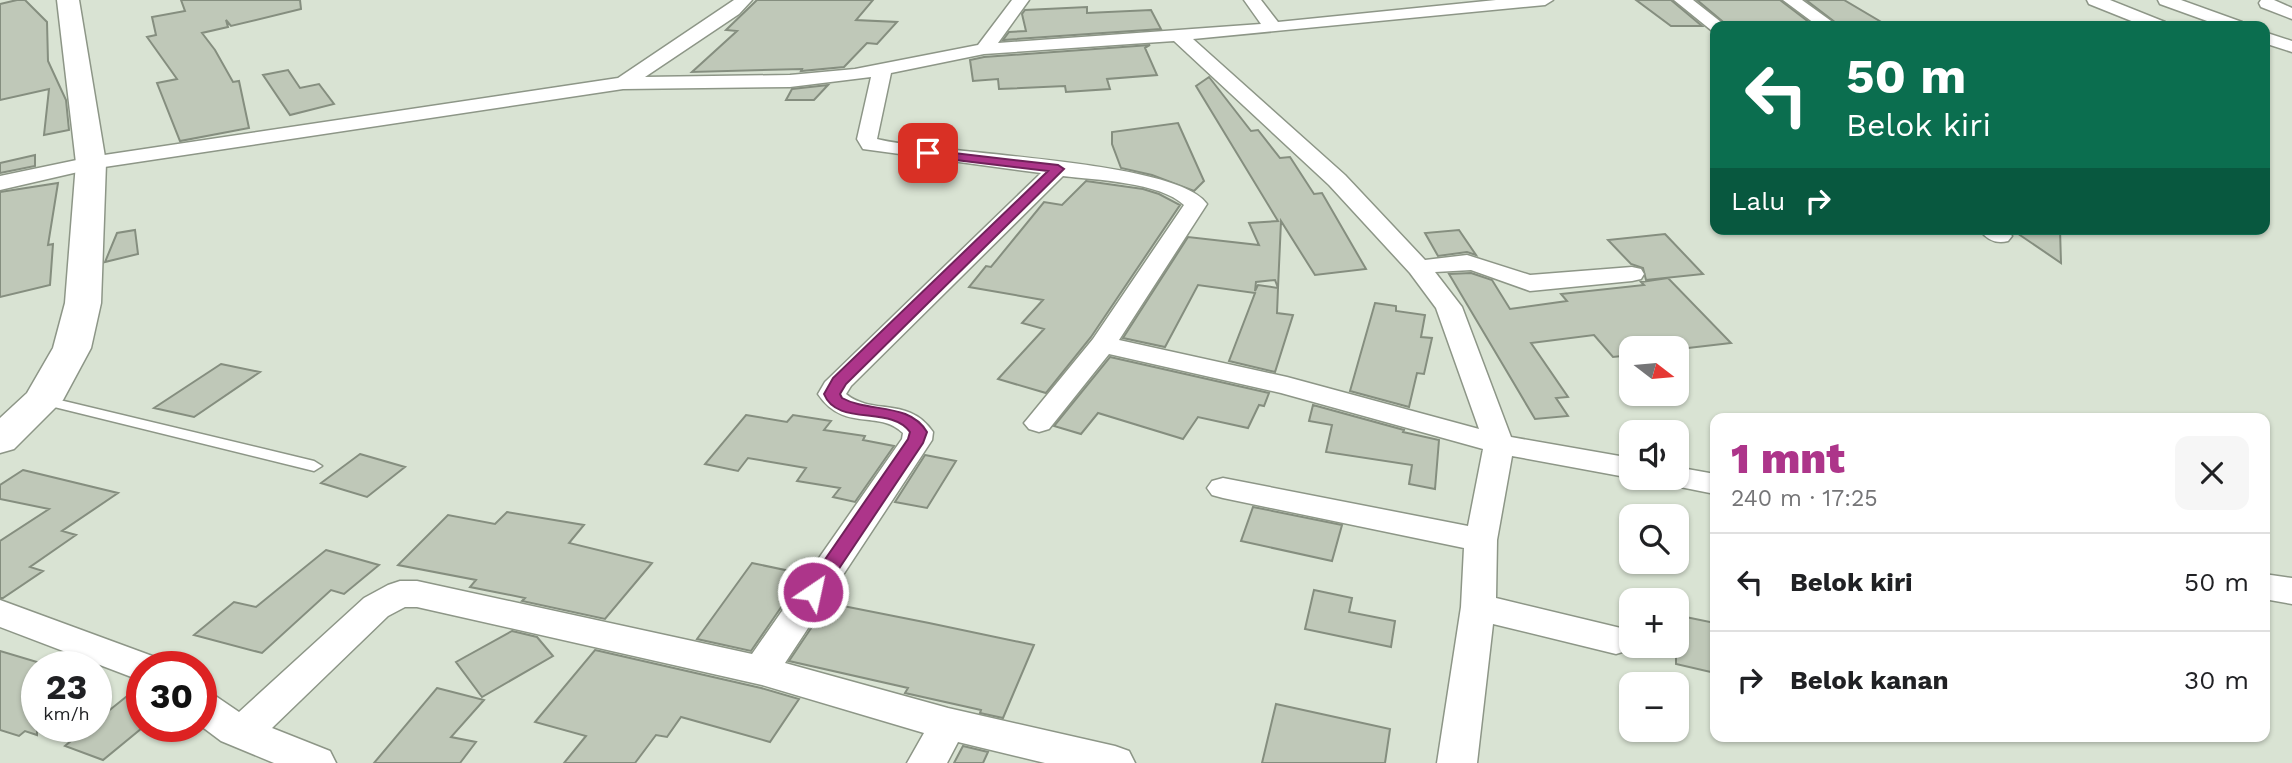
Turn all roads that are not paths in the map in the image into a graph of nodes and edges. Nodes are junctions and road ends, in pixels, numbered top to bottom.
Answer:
1 (68, 0) edge
2 (744, 0) edge
3 (1021, 0) edge
4 (1252, 0) edge
5 (1332, 0) edge
6 (1406, 0) edge
7 (1539, 0) edge
8 (1545, 0) edge
9 (1682, 0) edge
10 (1791, 0) edge
11 (2095, 0) edge
12 (2166, 0) edge
13 (2273, 0) edge
14 (2292, 14) edge
15 (1421, 15) junction
16 (1350, 21) junction
17 (1710, 21) edge
18 (1822, 21) edge
19 (2146, 21) edge
20 (2223, 21) edge
21 (1273, 28) junction
22 (1177, 34) junction
23 (2270, 39) edge
24 (2292, 47) edge
25 (984, 49) junction
26 (2292, 57) edge
27 (2270, 59) edge
28 (882, 70) junction
29 (623, 83) junction
30 (91, 163) junction
31 (1058, 169) junction
32 (0, 183) edge
33 (1419, 268) junction
34 (1632, 274) dead end
35 (1103, 344) junction
36 (43, 400) junction
37 (1040, 423) dead end
38 (4, 434) edge
39 (1499, 444) junction
40 (314, 466) dead end
41 (1619, 466) edge
42 (1689, 479) edge
43 (1710, 483) edge
44 (1223, 488) dead end
45 (1481, 540) junction
46 (2270, 587) edge
47 (2292, 592) edge
48 (1478, 607) junction
49 (0, 613) edge
50 (1616, 640) dead end
51 (126, 661) edge
52 (762, 671) junction
53 (217, 717) edge
54 (948, 724) junction
55 (242, 733) junction
56 (316, 763) edge
57 (927, 763) edge
58 (1115, 763) edge
59 (1457, 763) edge

1 - 30 street
2 - 29 street
3 - 25 street
4 - 21 street
5 - 16 street
6 - 15 street
7 - 8 street
7 - 15 street
9 - 17 street
10 - 18 street
11 - 19 street
12 - 20 street
13 - 14 street
15 - 16 street
16 - 21 street
21 - 22 street
22 - 25 street
22 - 33 street
23 - 24 street
25 - 28 street
26 - 27 street
28 - 29 street
28 - 31 street
29 - 30 street
30 - 32 street
30 - 36 street
31 - 35 street
31 - 52 street
33 - 34 street
33 - 39 street
35 - 37 street
35 - 39 street
36 - 38 street
36 - 40 lane
39 - 41 street
39 - 45 street
42 - 43 street
44 - 45 street
45 - 48 street
46 - 47 street
48 - 50 street
48 - 59 street
49 - 51 street
52 - 54 street
52 - 55 street
53 - 55 street
54 - 57 street
54 - 58 street
55 - 56 street

